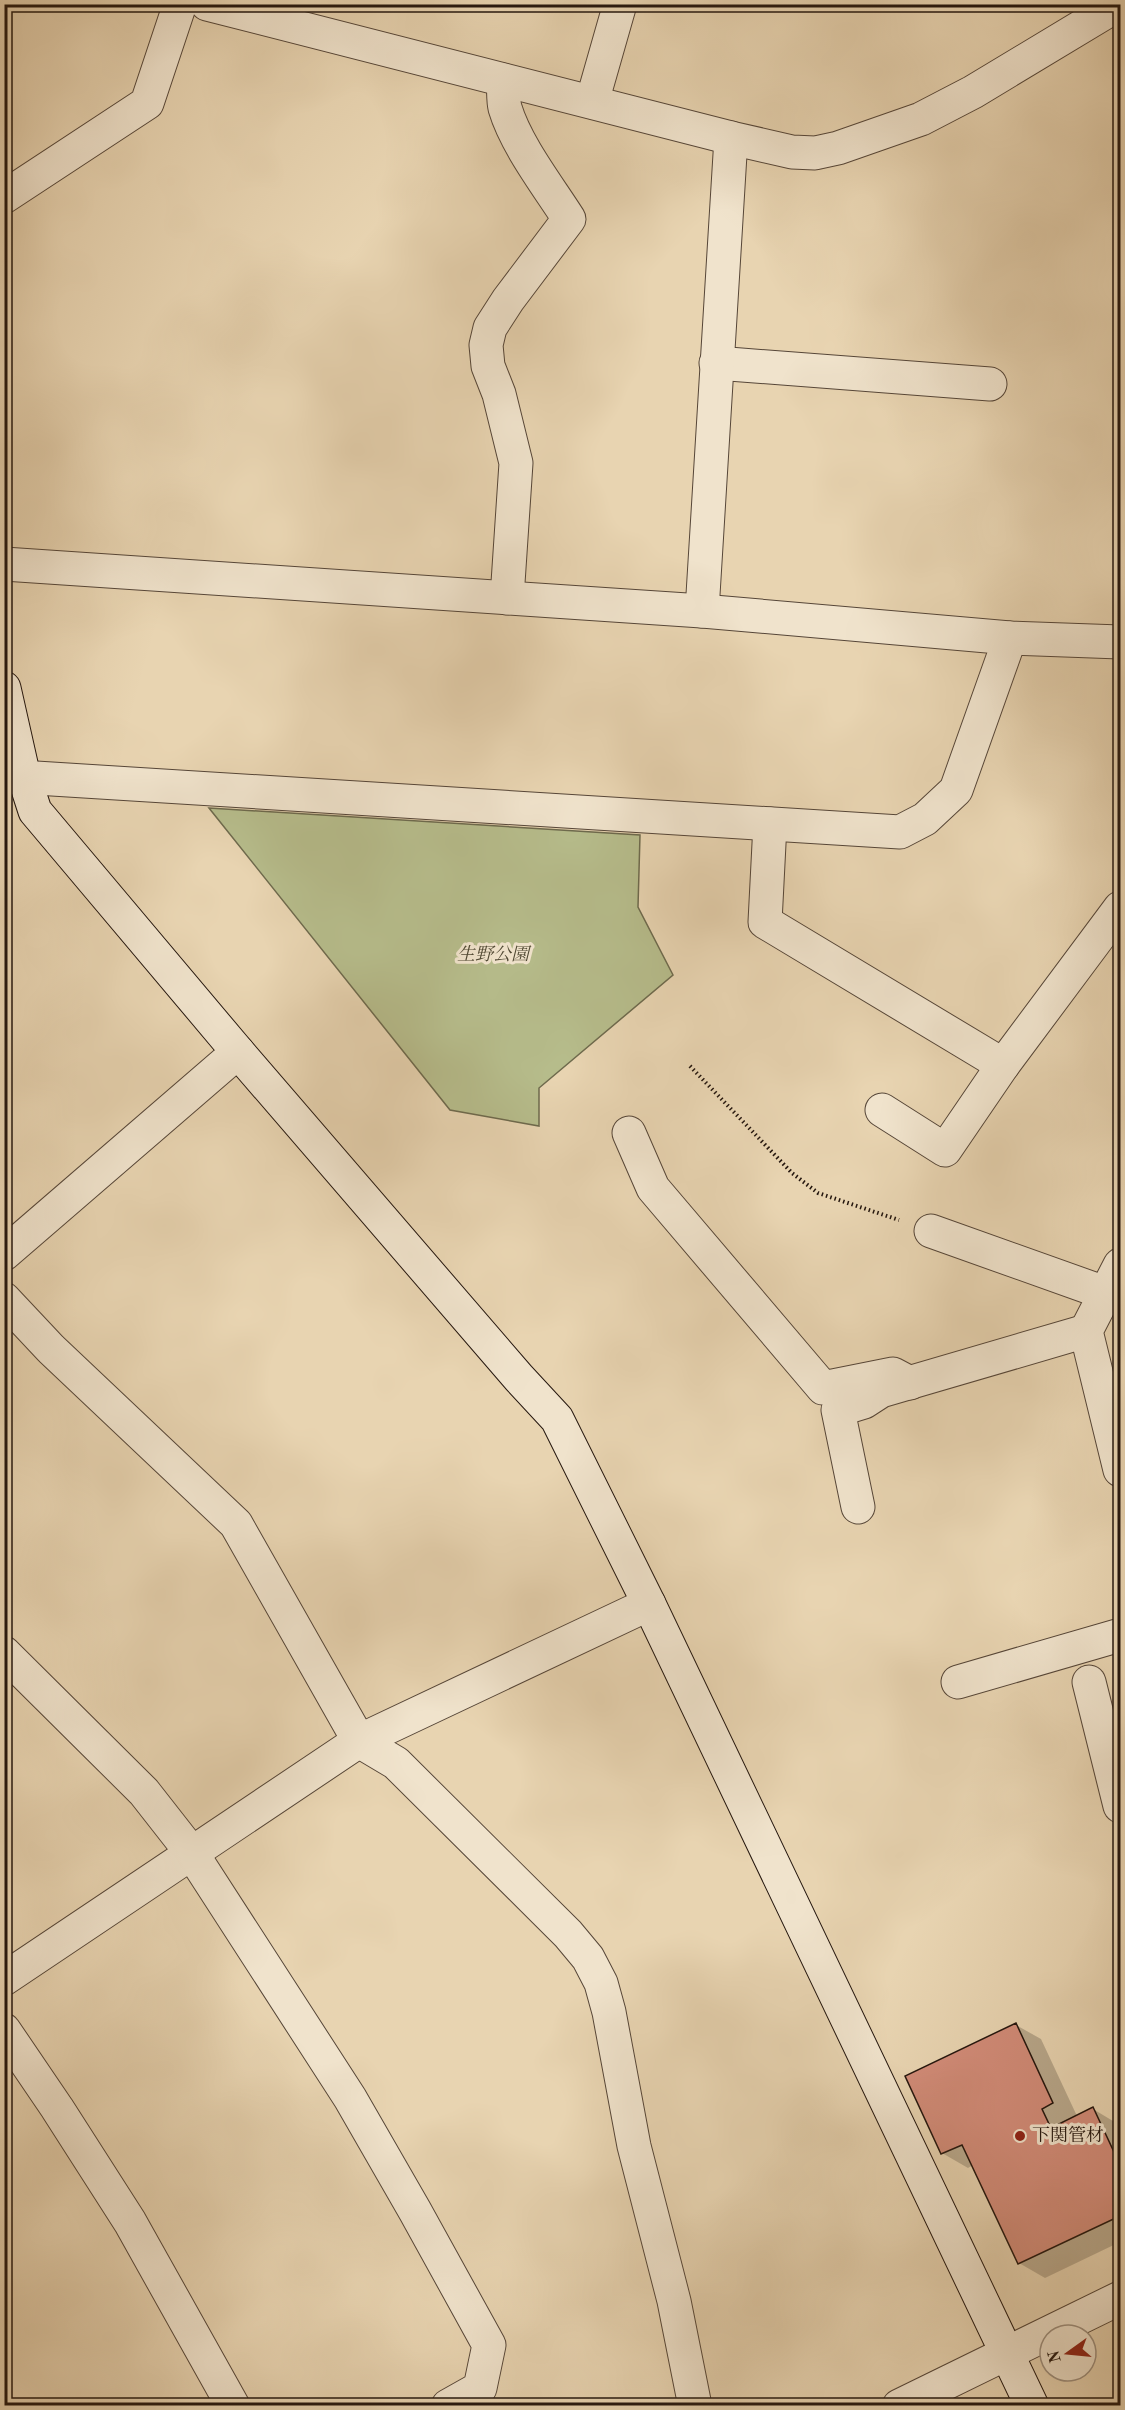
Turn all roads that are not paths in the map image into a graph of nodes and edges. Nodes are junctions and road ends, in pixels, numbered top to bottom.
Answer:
1 (180, 4) edge
2 (207, 4) edge
3 (620, 4) edge
4 (1119, 4) edge
5 (503, 80) junction
6 (592, 102) junction
7 (731, 138) junction
8 (4, 196) edge
9 (716, 363) junction
10 (990, 384) dead end
11 (4, 564) edge
12 (507, 598) junction
13 (702, 611) junction
14 (1010, 638) junction
15 (1120, 642) edge
16 (4, 688) edge
17 (14, 776) edge
18 (770, 824) junction
19 (1120, 908) edge
20 (238, 1052) junction
21 (1003, 1065) junction
22 (882, 1110) dead end
23 (629, 1133) dead end
24 (931, 1231) road end
25 (4, 1254) edge
26 (1120, 1265) edge
27 (1105, 1293) junction
28 (4, 1299) edge
29 (1086, 1331) junction
30 (910, 1383) junction
31 (1120, 1470) edge
32 (858, 1507) dead end
33 (649, 1604) junction
34 (1120, 1635) edge
35 (4, 1653) edge
36 (958, 1682) dead end
37 (1089, 1682) dead end
38 (359, 1741) junction
39 (1120, 1806) edge
40 (191, 1852) junction
41 (4, 1979) edge
42 (4, 2030) edge
43 (1120, 2298) edge
44 (1007, 2354) junction
45 (233, 2406) edge
46 (448, 2406) edge
47 (695, 2406) edge
48 (899, 2406) edge
49 (1032, 2406) edge

1 - 8 street
2 - 5 street
3 - 6 street
4 - 7 street
5 - 6 street
5 - 12 street
6 - 7 street
7 - 9 street
9 - 10 street
9 - 13 street
11 - 12 street
12 - 13 street
13 - 14 street
14 - 15 street
14 - 18 street
16 - 17 street
17 - 18 street
17 - 20 street
18 - 21 street
19 - 21 street
20 - 25 street
20 - 33 street
21 - 22 street
23 - 30 street
24 - 27 street
26 - 27 street
27 - 29 street
28 - 38 street
29 - 30 street
29 - 31 street
30 - 32 street
33 - 38 street
33 - 44 street
34 - 36 street
35 - 40 street
37 - 39 street
38 - 40 street
38 - 47 street
40 - 41 street
40 - 46 street
42 - 45 street
43 - 44 street
44 - 48 street
44 - 49 street

